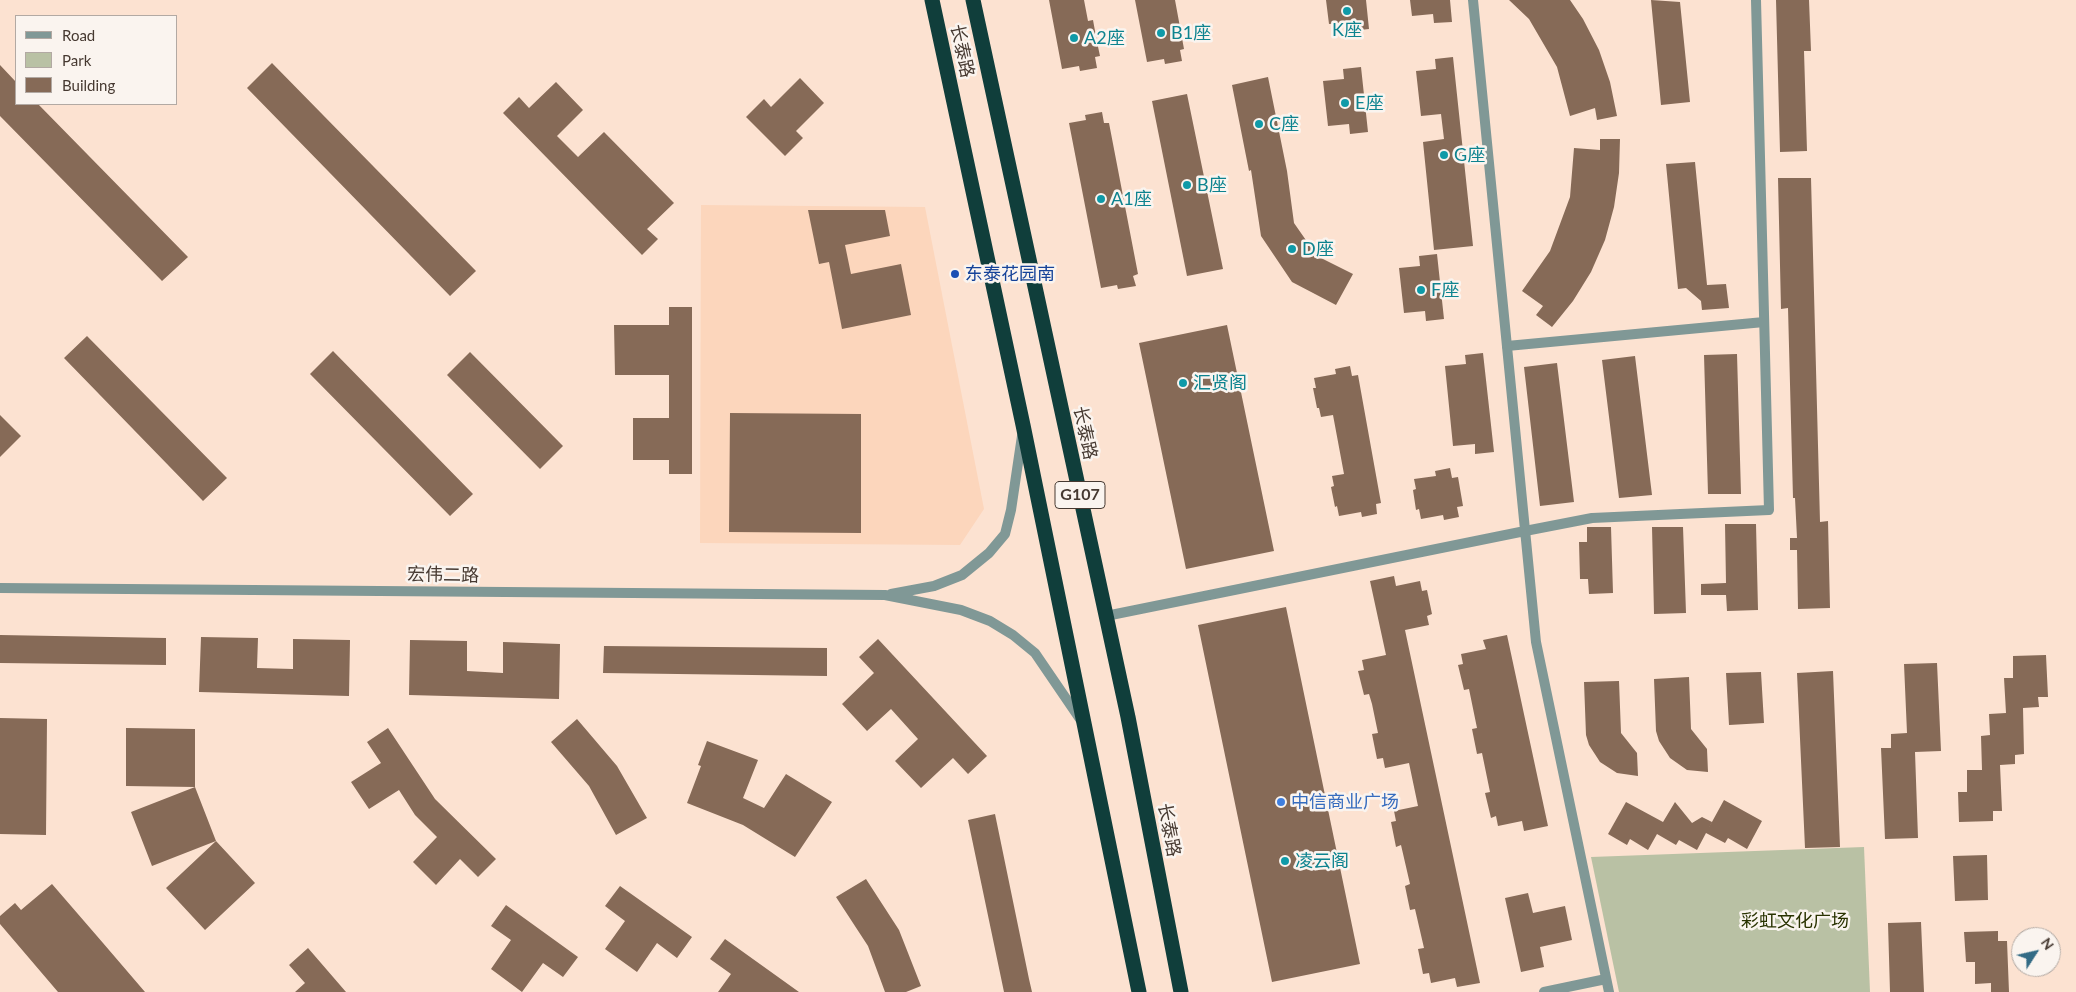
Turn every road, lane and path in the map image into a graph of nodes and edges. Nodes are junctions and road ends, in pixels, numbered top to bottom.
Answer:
1 (932, 0) edge
2 (973, 0) edge
3 (1473, 0) edge
4 (1756, 0) edge
5 (1764, 322) junction
6 (1507, 346) junction
7 (1023, 425) junction
8 (1525, 531) junction
9 (0, 588) edge
10 (886, 595) junction
11 (1106, 616) junction
12 (1083, 722) junction
13 (1606, 979) junction
14 (1139, 992) edge
15 (1181, 992) edge
16 (1544, 992) edge
17 (1608, 992) edge

1 - 7 highway, 长泰路 / G107
2 - 11 highway, 长泰路 / G107
3 - 6 street
4 - 5 street
5 - 6 street
5 - 8 street
6 - 8 street
7 - 10 street
7 - 12 highway, 长泰路 / G107
8 - 11 street
8 - 13 street
9 - 10 street, 宏伟二路
10 - 12 street
11 - 15 highway, 长泰路 / G107
12 - 14 highway, 长泰路 / G107
13 - 16 street
13 - 17 street

